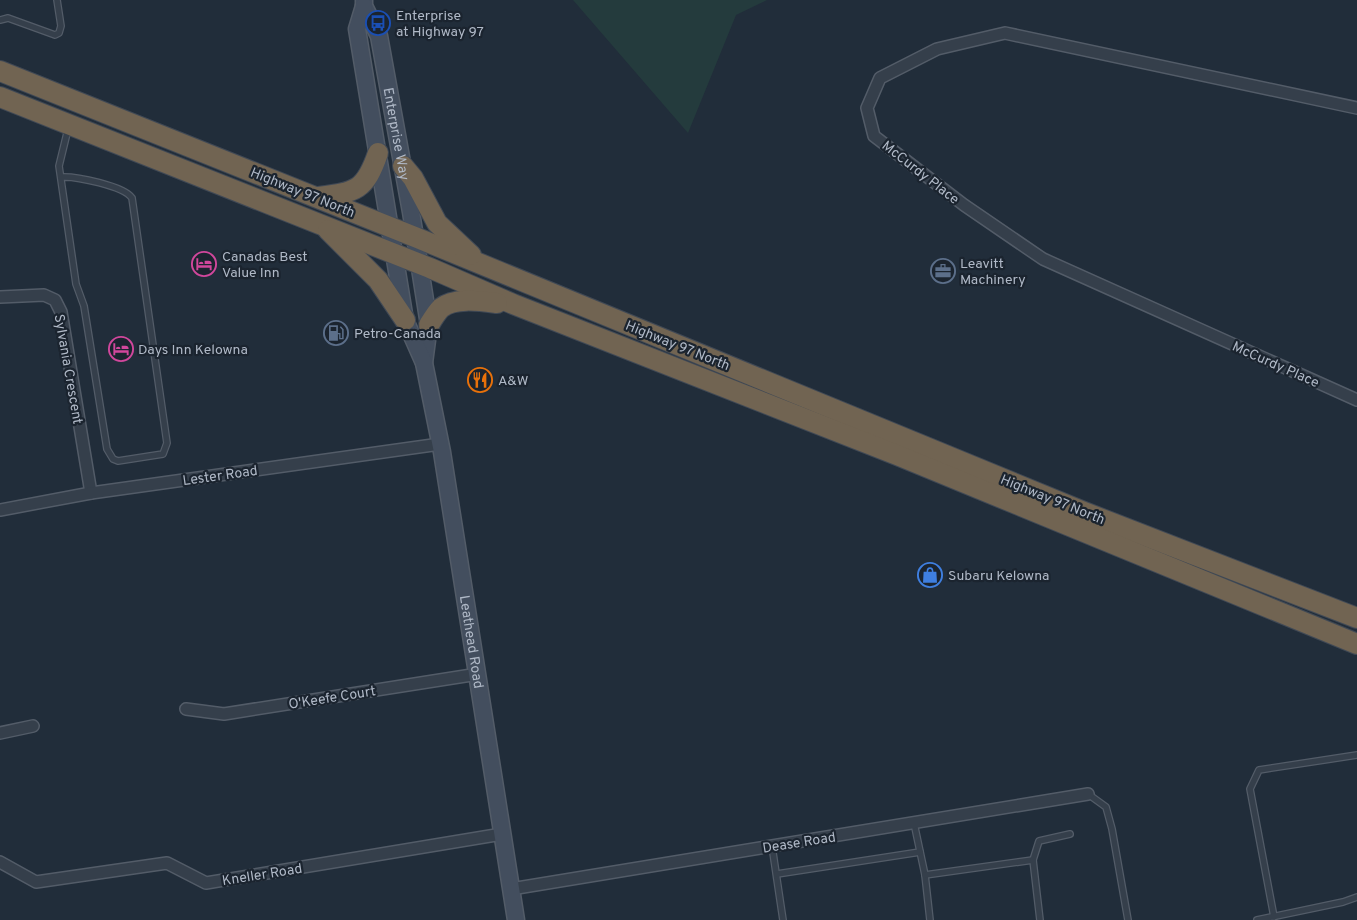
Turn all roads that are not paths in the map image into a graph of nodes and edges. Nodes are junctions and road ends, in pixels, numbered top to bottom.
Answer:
1 (57, 0) edge
2 (364, 3) edge
3 (0, 20) edge
4 (0, 71) edge
5 (0, 97) edge
6 (1357, 108) edge
7 (70, 124) junction
8 (378, 153) junction
9 (403, 166) junction
10 (61, 177) junction
11 (315, 197) junction
12 (325, 226) junction
13 (390, 227) junction
14 (415, 237) junction
15 (394, 254) junction
16 (418, 264) junction
17 (482, 264) junction
18 (0, 297) edge
19 (513, 304) junction
20 (405, 320) junction
21 (429, 325) junction
22 (424, 363) junction
23 (1357, 400) edge
24 (440, 444) junction
25 (90, 494) junction
26 (0, 510) edge
27 (1357, 618) edge
28 (1357, 644) edge
29 (478, 674) junction
30 (186, 709) dead end
31 (33, 726) dead end
32 (0, 733) edge
33 (1357, 755) edge
34 (1088, 794) joint
35 (914, 823) junction
36 (502, 834) junction
37 (1070, 834) dead end
38 (772, 846) junction
39 (920, 852) junction
40 (1033, 860) junction
41 (0, 862) edge
42 (776, 874) junction
43 (925, 875) junction
44 (511, 889) junction
45 (1357, 897) edge
46 (1274, 917) junction
47 (516, 920) edge
48 (783, 920) edge
49 (930, 920) edge
50 (1040, 920) edge
51 (1128, 920) edge
52 (1257, 920) edge

1 - 3 lane
2 - 8 street, Enterprise Way
2 - 9 street, Enterprise Way
4 - 11 highway, Highway 97 North
5 - 7 highway, Highway 97 North
6 - 23 street, McCurdy Place
7 - 10 lane
7 - 12 highway, Highway 97 North
8 - 11 highway
8 - 13 street, Enterprise Way
9 - 14 street, Enterprise Way
9 - 17 highway
10 - 10 lane
11 - 13 highway, Highway 97 North
12 - 15 highway, Highway 97 North
12 - 20 highway
13 - 14 highway, Highway 97 North
13 - 15 street, Leathead Road
14 - 16 street, Enterprise Way
14 - 17 highway, Highway 97 North
15 - 16 highway, Highway 97 North
15 - 20 street, Leathead Road
16 - 19 highway, Highway 97 North
16 - 21 street, Leathead Road
17 - 27 highway, Highway 97 North
18 - 25 street, Sylvania Crescent
19 - 21 highway
19 - 28 highway, Highway 97 North
20 - 22 street, Leathead Road
21 - 22 street, Leathead Road
22 - 24 street, Leathead Road
24 - 25 street, Lester Road
24 - 29 street, Leathead Road
25 - 26 street, Lester Road
29 - 30 street, O'Keefe Court
29 - 36 street, Leathead Road
31 - 32 street
33 - 46 lane
34 - 35 street, Dease Road
34 - 51 lane
35 - 38 street, Dease Road
35 - 39 lane
36 - 41 street, Kneller Road
36 - 44 street, Leathead Road
37 - 40 lane
38 - 42 lane
38 - 44 street, Dease Road
39 - 42 lane
39 - 43 lane
40 - 43 lane
40 - 50 lane
42 - 48 lane
43 - 49 lane
44 - 47 street, Leathead Road
45 - 46 lane
46 - 52 lane

